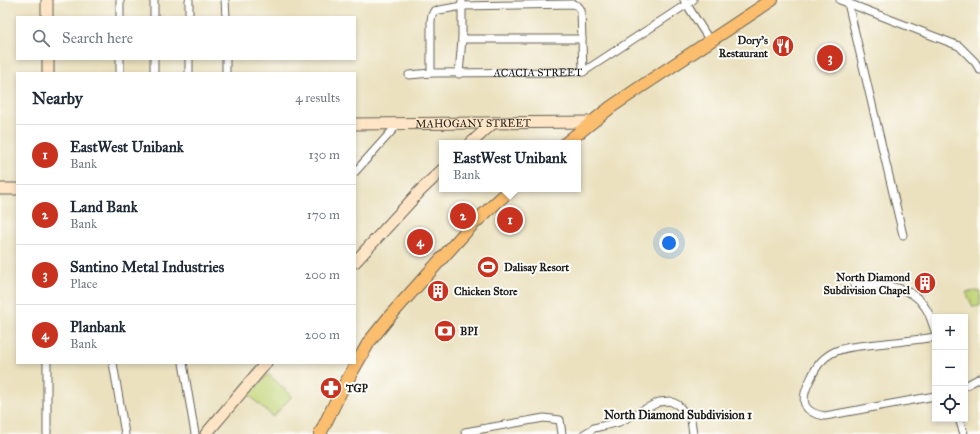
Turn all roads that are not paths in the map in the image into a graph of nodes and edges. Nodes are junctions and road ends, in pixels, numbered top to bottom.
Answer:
1 (47, 0) edge
2 (120, 0) edge
3 (154, 0) edge
4 (189, 0) edge
5 (225, 0) edge
6 (772, 0) edge
7 (840, 0) edge
8 (688, 1) edge
9 (462, 3) edge
10 (848, 3) junction
11 (47, 16) edge
12 (120, 16) edge
13 (154, 16) edge
14 (189, 16) edge
15 (226, 16) edge
16 (462, 39) junction
17 (582, 39) junction
18 (710, 41) junction
19 (48, 60) edge
20 (120, 60) edge
21 (154, 60) edge
22 (189, 60) edge
23 (226, 60) edge
24 (980, 70) edge
25 (48, 72) edge
26 (120, 72) edge
27 (154, 72) edge
28 (189, 72) edge
29 (226, 72) edge
30 (583, 72) junction
31 (431, 73) junction
32 (459, 74) junction
33 (409, 75) dead end
34 (592, 122) junction
35 (399, 123) junction
36 (492, 123) junction
37 (356, 124) edge
38 (474, 140) edge
39 (570, 140) edge
40 (356, 171) edge
41 (439, 173) edge
42 (0, 189) edge
43 (16, 189) edge
44 (508, 192) edge
45 (903, 235) dead end
46 (356, 261) edge
47 (854, 286) dead end
48 (932, 323) edge
49 (932, 337) edge
50 (47, 364) edge
51 (113, 364) edge
52 (183, 364) edge
53 (265, 364) edge
54 (980, 378) edge
55 (968, 384) edge
56 (932, 397) edge
57 (959, 422) edge
58 (465, 432) dead end
59 (47, 434) edge
60 (125, 434) edge
61 (195, 434) edge
62 (206, 434) edge
63 (320, 434) edge
64 (562, 434) edge
65 (584, 434) edge
66 (693, 434) edge
67 (964, 434) edge

1 - 11 street
2 - 12 street
3 - 13 street
4 - 14 street
5 - 15 street
6 - 18 main road
7 - 10 street
8 - 18 street
8 - 30 street, ACACIA STREET
9 - 16 street
9 - 17 street
9 - 31 street
10 - 24 street
10 - 45 street
16 - 17 street
16 - 32 street
17 - 30 street
18 - 34 main road
19 - 25 street
20 - 26 street
21 - 27 street
22 - 28 street
23 - 29 street
30 - 32 street, ACACIA STREET
31 - 32 street, ACACIA STREET
31 - 33 street, ACACIA STREET
34 - 36 street, MAHOGANY STREET
34 - 39 main road
35 - 36 street, MAHOGANY STREET
35 - 37 street, MAHOGANY STREET
35 - 40 street
36 - 38 street
41 - 46 street
42 - 43 street
44 - 63 main road
47 - 48 street
49 - 56 street
50 - 59 street
51 - 60 street
52 - 61 street
53 - 62 street
54 - 55 street
57 - 67 street
58 - 64 street
65 - 66 street

